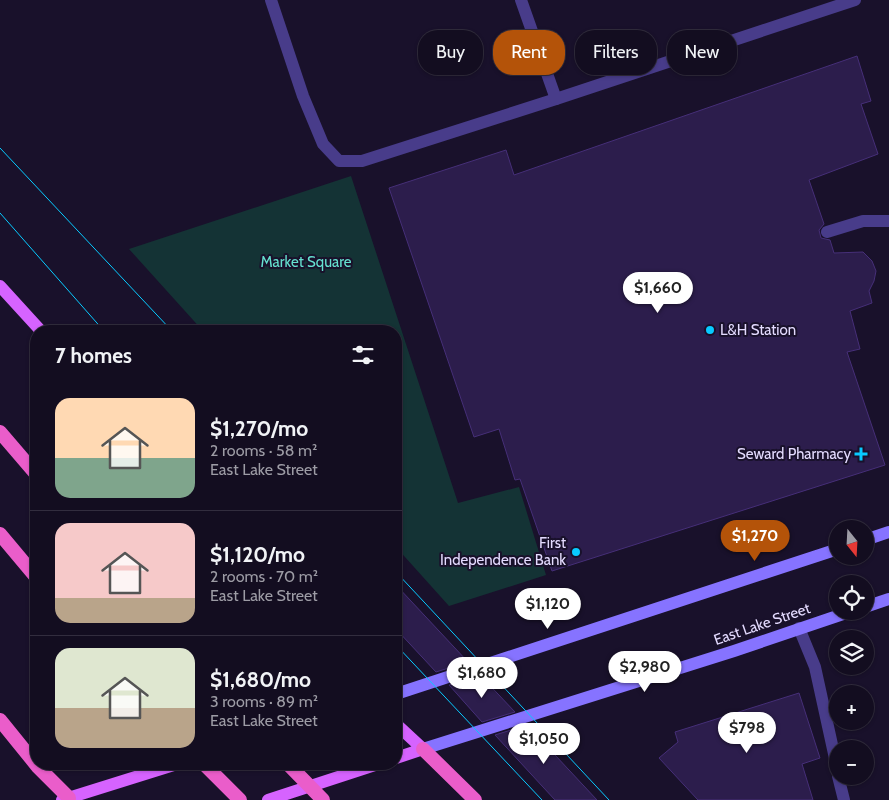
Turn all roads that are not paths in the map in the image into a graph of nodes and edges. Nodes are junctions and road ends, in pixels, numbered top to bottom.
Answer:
1 (271, 0) edge
2 (521, 0) edge
3 (855, 0) edge
4 (556, 99) junction
5 (889, 221) edge
6 (827, 232) dead end
7 (0, 286) edge
8 (36, 325) edge
9 (0, 432) edge
10 (30, 467) edge
11 (889, 532) edge
12 (0, 534) edge
13 (874, 537) edge
14 (829, 552) edge
15 (30, 570) edge
16 (889, 599) edge
17 (874, 604) edge
18 (829, 618) edge
19 (799, 628) junction
20 (402, 692) edge
21 (0, 720) edge
22 (402, 730) edge
23 (831, 740) edge
24 (422, 749) junction
25 (402, 756) edge
26 (30, 757) edge
27 (41, 770) edge
28 (158, 770) edge
29 (210, 770) edge
30 (294, 770) edge
31 (360, 770) edge
32 (840, 785) edge
33 (67, 799) edge
34 (240, 800) edge
35 (268, 800) edge
36 (323, 800) edge
37 (475, 800) edge
38 (844, 800) edge

1 - 4 lane
2 - 4 lane
3 - 4 lane
5 - 6 lane
7 - 8 main road
9 - 10 highway
11 - 13 main road
12 - 15 highway
14 - 20 main road
16 - 17 main road
18 - 19 main road, East Lake Street
19 - 23 lane
19 - 24 main road, East Lake Street
21 - 26 highway
22 - 24 main road
24 - 25 main road, East Lake Street
24 - 37 highway
27 - 33 highway
28 - 33 main road
29 - 34 highway
30 - 36 highway, bridge
31 - 35 main road
32 - 38 lane

